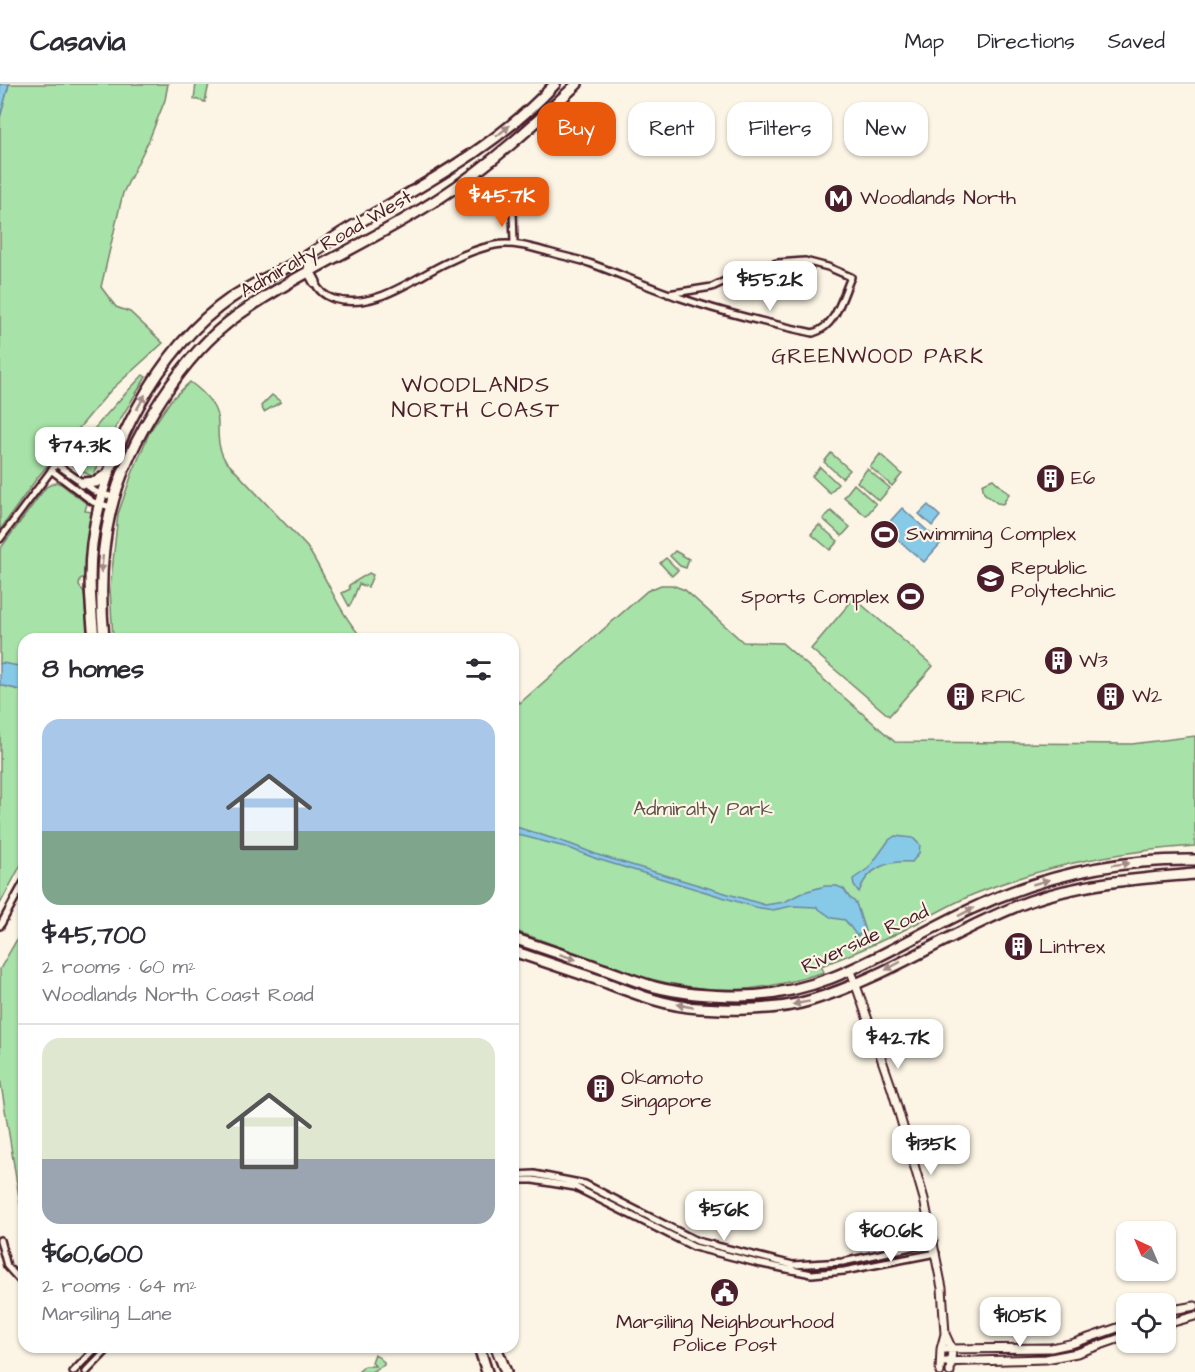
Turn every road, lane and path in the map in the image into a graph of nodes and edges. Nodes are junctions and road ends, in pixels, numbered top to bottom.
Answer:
1 (555, 84) edge
2 (577, 84) edge
3 (513, 212) dead end
4 (514, 243) junction
5 (311, 254) junction
6 (291, 265) junction
7 (309, 271) junction
8 (294, 280) junction
9 (315, 282) junction
10 (668, 294) junction
11 (51, 470) junction
12 (109, 472) junction
13 (82, 483) junction
14 (100, 499) junction
15 (112, 502) junction
16 (0, 539) edge
17 (94, 633) edge
18 (103, 633) edge
19 (1195, 860) edge
20 (1195, 874) edge
21 (18, 893) edge
22 (0, 926) edge
23 (519, 940) edge
24 (519, 953) edge
25 (851, 970) junction
26 (855, 983) junction
27 (519, 1175) edge
28 (519, 1180) edge
29 (609, 1199) junction
30 (0, 1240) edge
31 (934, 1242) junction
32 (936, 1253) junction
33 (18, 1278) edge
34 (1195, 1306) edge
35 (1176, 1309) edge
36 (1195, 1316) edge
37 (1176, 1321) edge
38 (1116, 1328) edge
39 (945, 1334) junction
40 (1116, 1339) edge
41 (941, 1349) junction
42 (952, 1349) junction
43 (89, 1353) edge
44 (96, 1353) edge
45 (105, 1353) edge
46 (481, 1353) edge
47 (498, 1353) edge
48 (100, 1358) junction
49 (941, 1362) junction
50 (951, 1362) junction
51 (73, 1372) edge
52 (86, 1372) edge
53 (488, 1372) edge
54 (506, 1372) edge
55 (940, 1372) edge
56 (950, 1372) edge

5 -> 1 main road, Admiralty Road West
2 - 7 main road, Admiralty Road West
3 - 4 street
4 - 9 street
4 - 10 street
5 - 6 main road, Admiralty Road West
5 - 7 main road
6 - 7 main road
12 -> 6 main road, Admiralty Road West
7 - 8 main road, Admiralty Road West
7 - 9 main road
8 - 9 main road
8 - 15 main road, Admiralty Road West
10 - 10 street
11 - 13 street
11 - 14 street
11 - 16 street
12 - 13 main road
12 - 14 main road, Admiralty Road West
13 - 14 street
14 - 15 street
14 - 15 street
14 - 17 main road, Admiralty Road West
15 -> 18 main road, Admiralty Road West
25 -> 19 main road, Riverside Road
20 -> 26 main road, Riverside Road
21 - 22 street
23 -> 25 main road, Riverside Road
26 -> 24 main road, Riverside Road
25 - 26 street
26 - 31 street
27 - 29 street
28 - 29 street
29 - 31 street
29 - 32 street
30 - 33 street
31 - 32 street
32 - 39 street
34 - 35 street
36 - 37 street
38 - 42 street
39 - 41 street
39 - 42 street
40 - 50 street
41 - 42 street
41 - 49 street
42 - 50 street
43 - 51 street
44 - 48 street
45 - 48 street
46 - 53 main road
47 - 54 main road
48 - 52 street
49 - 50 street
49 - 55 street
50 - 56 street

